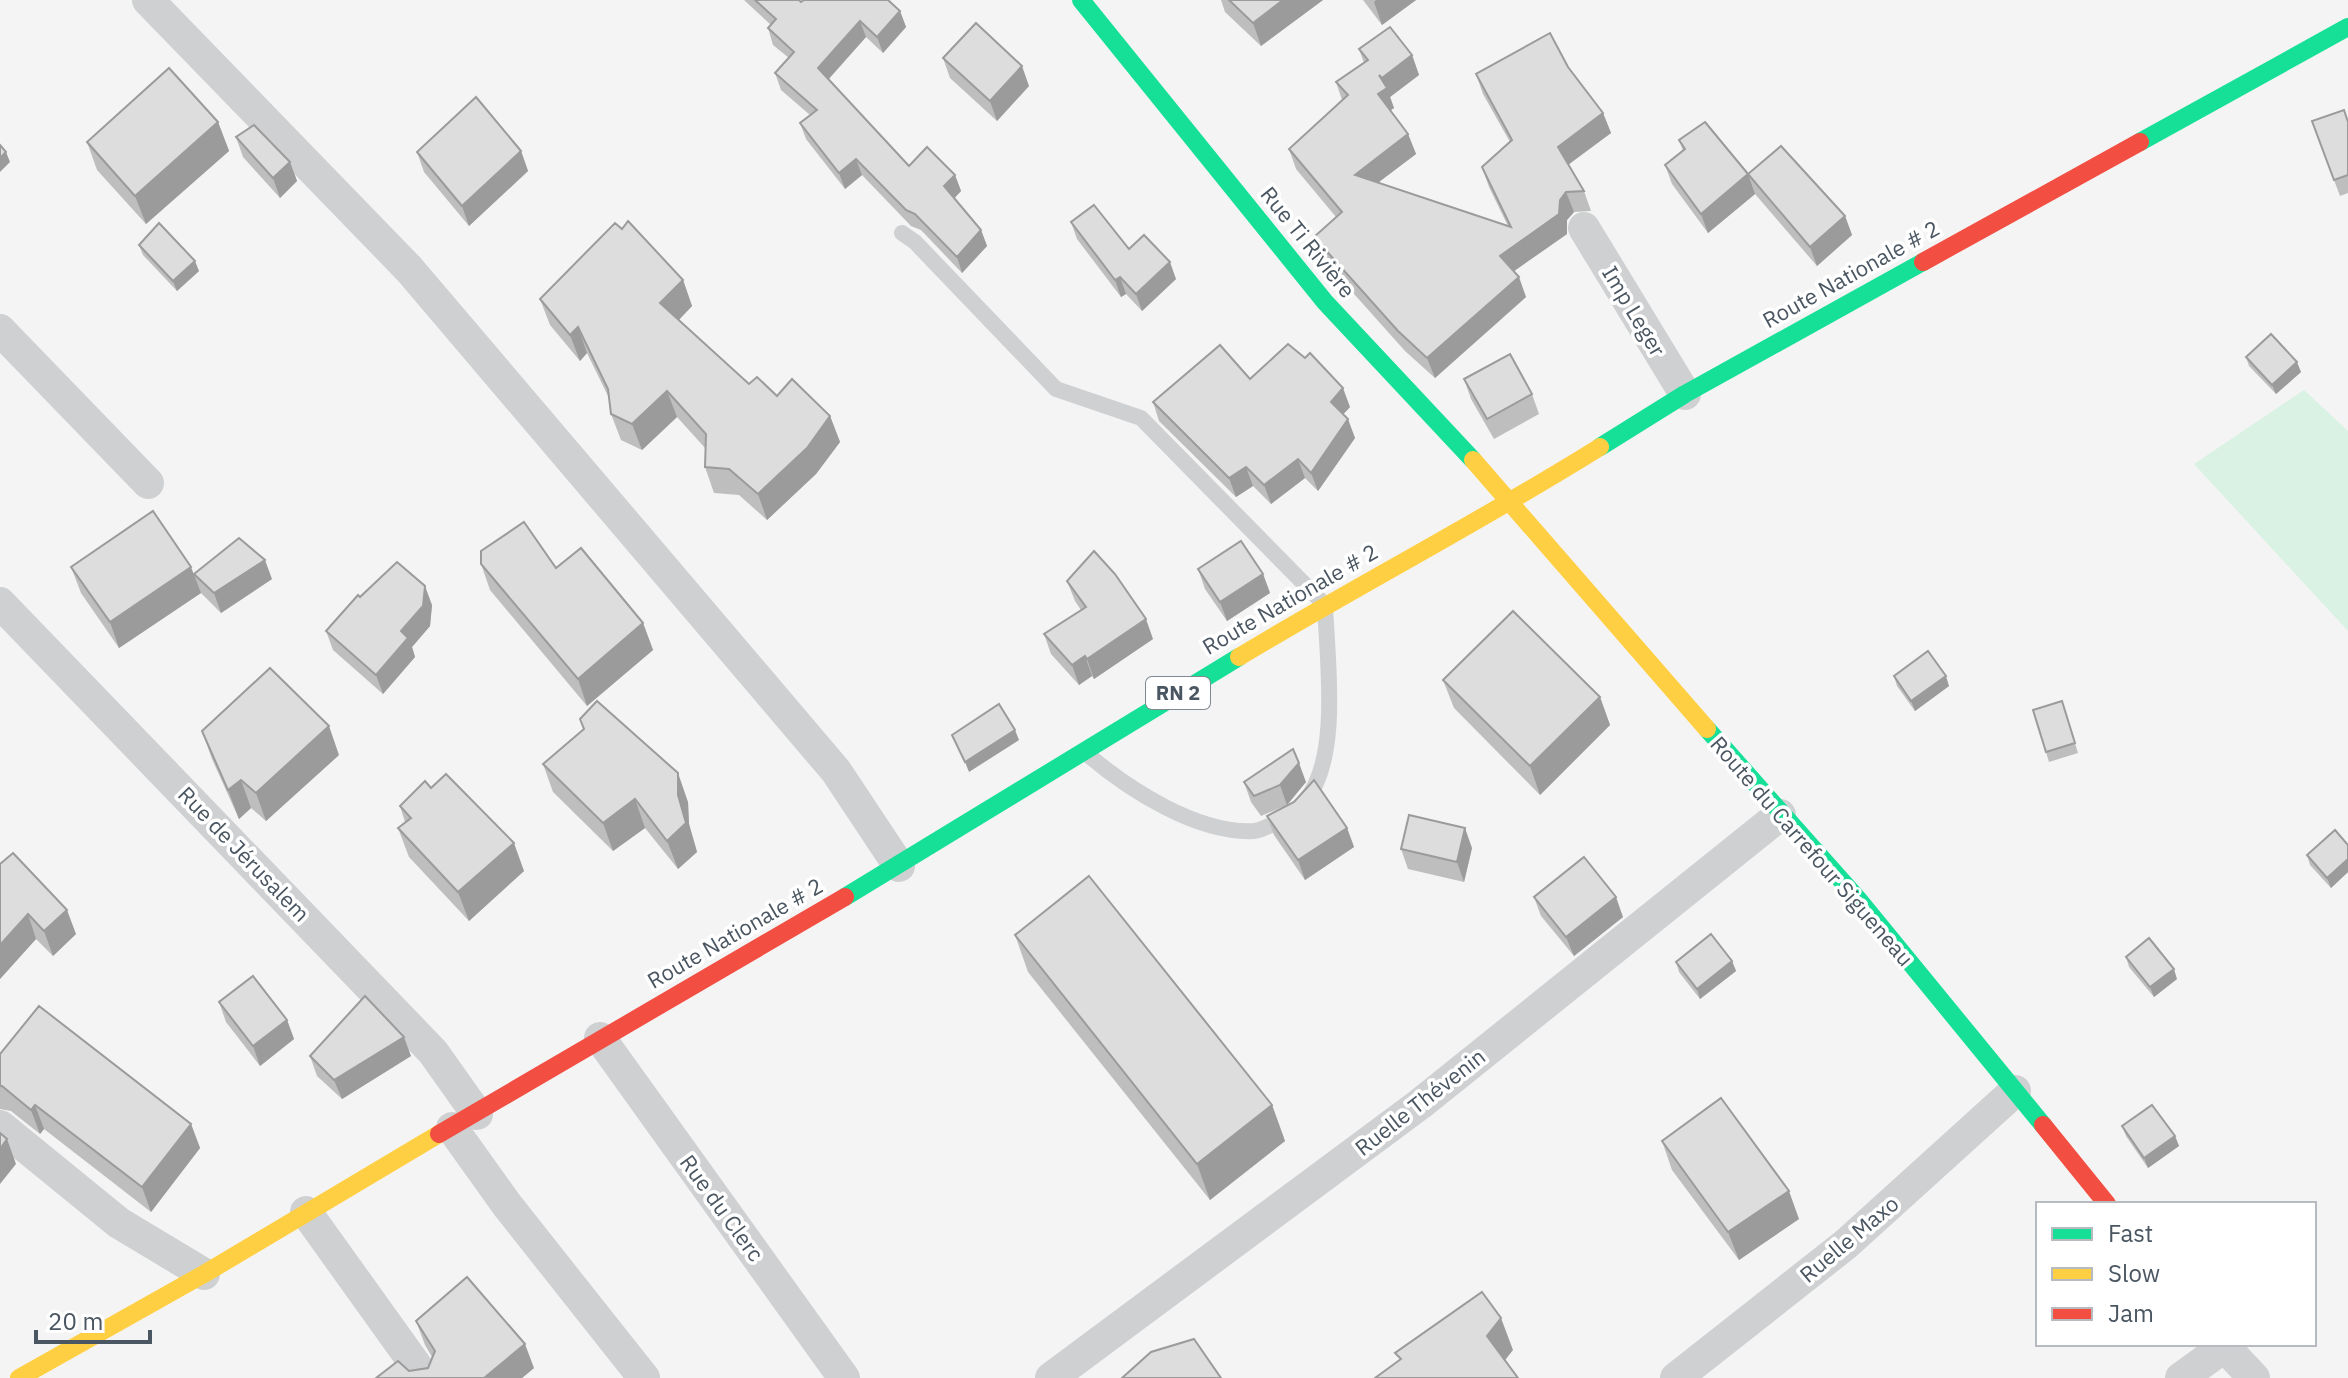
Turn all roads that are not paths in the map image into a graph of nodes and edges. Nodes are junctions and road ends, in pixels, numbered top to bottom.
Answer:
1 (148, 0) edge
2 (1081, 0) edge
3 (2348, 27) edge
4 (1584, 228) dead end
5 (902, 233) dead end
6 (0, 330) edge
7 (1685, 394) junction
8 (148, 483) dead end
9 (1512, 502) junction
10 (0, 603) edge
11 (1325, 605) junction
12 (1082, 751) junction
13 (1780, 815) junction
14 (899, 866) junction
15 (600, 1038) junction
16 (2015, 1091) junction
17 (464, 1121) junction
18 (0, 1126) edge
19 (2105, 1202) edge
20 (306, 1212) junction
21 (204, 1274) junction
22 (2223, 1346) edge
23 (19, 1378) edge
24 (425, 1378) edge
25 (644, 1378) edge
26 (844, 1378) edge
27 (1051, 1378) edge
28 (1676, 1378) edge
29 (2181, 1378) edge
30 (2254, 1378) edge

1 - 14 street
2 - 9 main road, Rue Ti Rivière
3 - 7 main road, Route Nationale # 2 / RN 2
4 - 7 street, Imp Leger
5 - 11 lane
6 - 8 street
7 - 9 main road, Route Nationale # 2 / RN 2
9 - 11 main road, Route Nationale # 2 / RN 2
9 - 13 main road, Route du Carrefour Sigueneau
10 - 17 street, Rue de Jérusalem
11 - 12 main road, Route Nationale # 2 / RN 2
11 - 12 lane
12 - 14 main road, Route Nationale # 2 / RN 2
13 - 16 main road, Route du Carrefour Sigueneau
13 - 27 street, Ruelle Thévenin
14 - 15 main road, Route Nationale # 2 / RN 2
15 - 17 main road, Route Nationale # 2 / RN 2
15 - 26 street, Rue du Clerc
16 - 19 main road, Route du Carrefour Sigueneau
16 - 28 street, Ruelle Maxo
17 - 20 main road, Route Nationale # 2 / RN 2
17 - 25 street, Rue de Jérusalem
18 - 21 street
20 - 21 main road, Route Nationale # 2 / RN 2
20 - 24 street
21 - 23 main road, Route Nationale # 2 / RN 2
22 - 29 street
22 - 30 street

